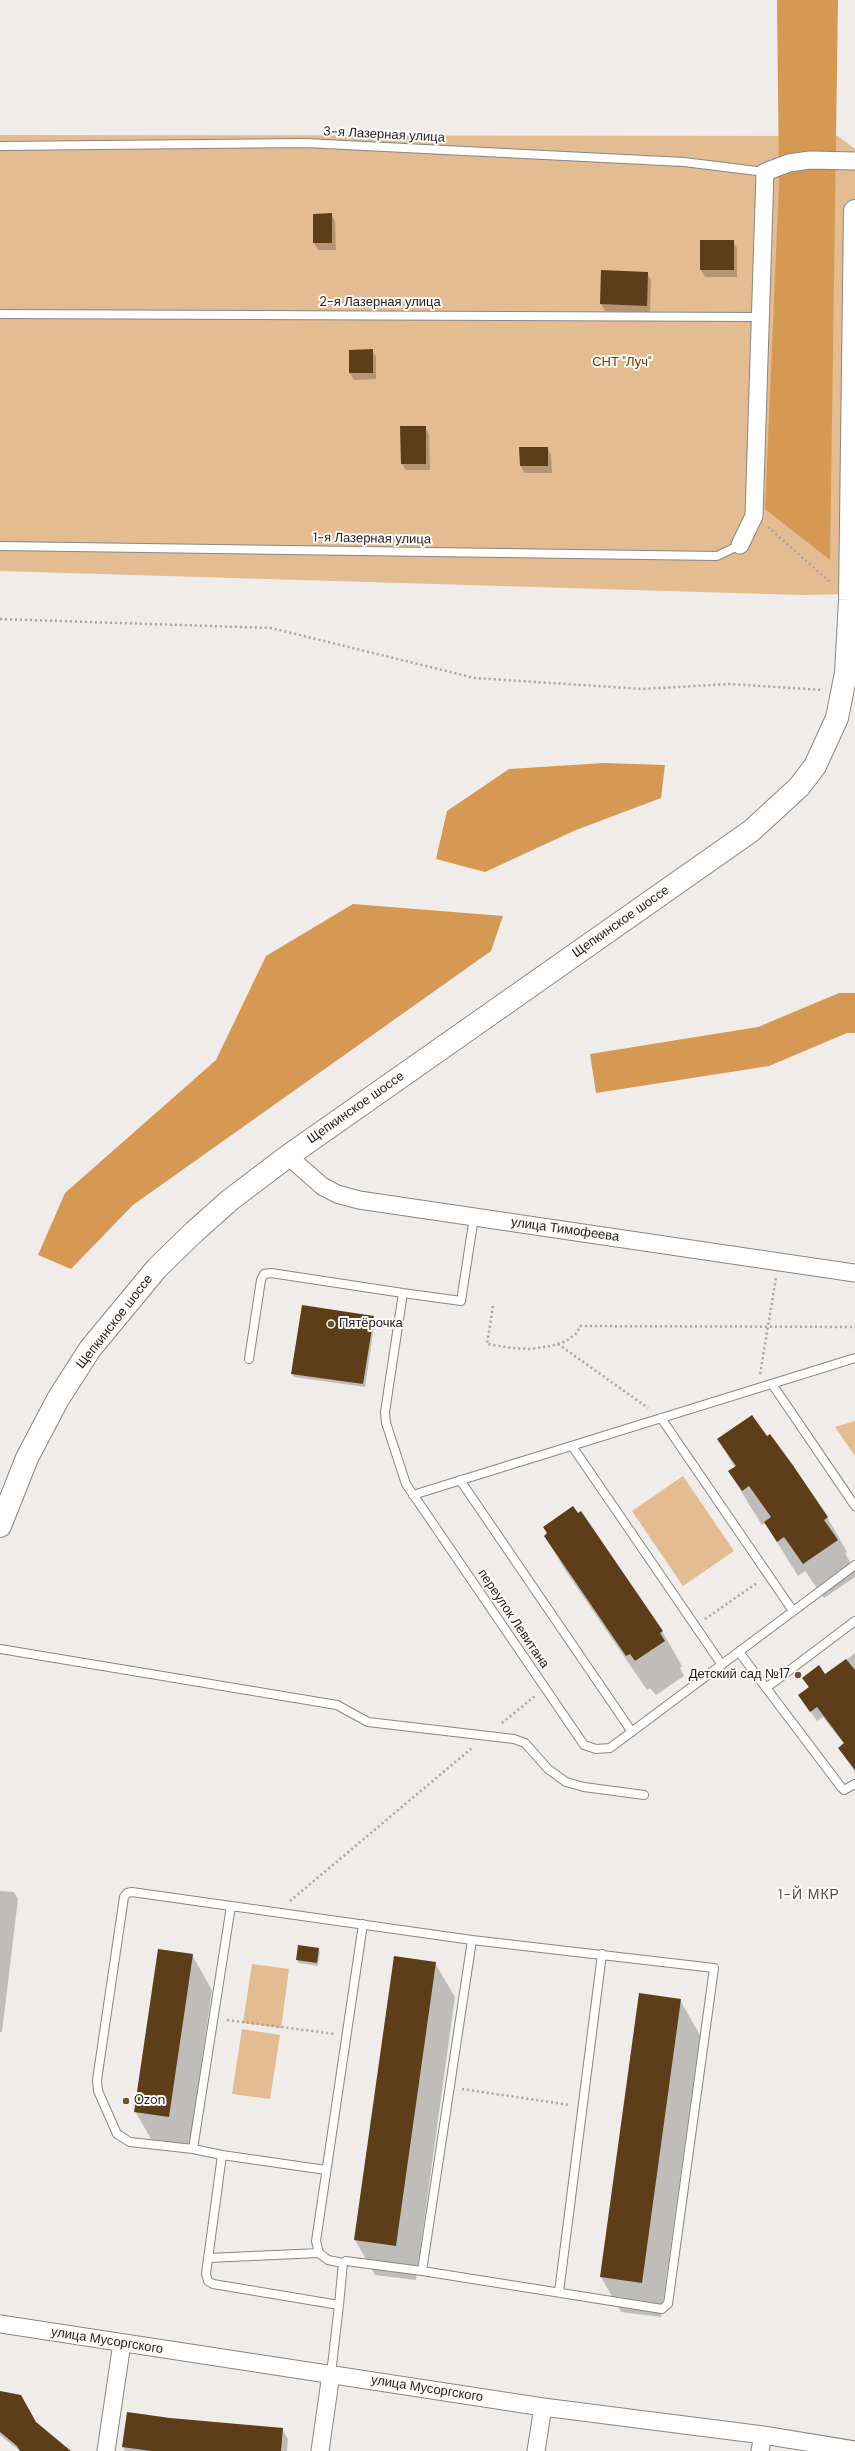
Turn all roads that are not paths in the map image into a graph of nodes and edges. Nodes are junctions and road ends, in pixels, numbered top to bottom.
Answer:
1 (0, 146) edge
2 (855, 161) edge
3 (765, 172) junction
4 (855, 211) edge
5 (855, 216) edge
6 (0, 314) edge
7 (759, 316) junction
8 (854, 364) edge
9 (740, 545) joint
10 (0, 546) edge
11 (852, 566) edge
12 (288, 1156) junction
13 (474, 1217) junction
14 (855, 1273) edge
15 (403, 1293) junction
16 (855, 1358) edge
17 (249, 1359) dead end
18 (772, 1384) junction
19 (661, 1418) junction
20 (572, 1446) junction
21 (460, 1480) junction
22 (413, 1495) junction
23 (855, 1506) edge
24 (0, 1526) edge
25 (855, 1565) edge
26 (793, 1611) junction
27 (855, 1621) edge
28 (0, 1649) edge
29 (739, 1652) junction
30 (722, 1665) junction
31 (766, 1688) junction
32 (632, 1732) junction
33 (855, 1784) edge
34 (644, 1794) dead end
35 (231, 1906) junction
36 (363, 1924) junction
37 (472, 1940) junction
38 (602, 1954) junction
39 (193, 2149) junction
40 (222, 2155) junction
41 (326, 2170) junction
42 (319, 2253) junction
43 (208, 2258) junction
44 (346, 2261) dead end
45 (422, 2271) junction
46 (559, 2292) junction
47 (339, 2305) junction
48 (0, 2324) edge
49 (122, 2344) junction
50 (331, 2374) junction
51 (543, 2406) junction
52 (762, 2443) edge
53 (855, 2450) edge
54 (106, 2451) edge
55 (320, 2451) edge
56 (536, 2451) edge

1 - 3 lane, 3-я Лазерная улица
2 - 3 street
3 - 7 street
4 - 5 main road, Щепкинское шоссе
5 - 8 main road, Щепкинское шоссе
6 - 7 lane, 2-я Лазерная улица
7 - 9 street
8 - 11 main road, Щепкинское шоссе
9 - 10 lane, 1-я Лазерная улица
11 - 12 main road, Щепкинское шоссе
12 - 13 street, улица Тимофеева
12 - 24 main road, Щепкинское шоссе
13 - 14 street, улица Тимофеева
13 - 15 lane
15 - 17 lane
15 - 22 lane, переулок Левитана
16 - 18 lane
18 - 19 lane
18 - 23 lane
19 - 20 lane
19 - 26 lane
20 - 21 lane
20 - 30 lane
21 - 22 lane
21 - 32 lane
22 - 32 lane, переулок Левитана
25 - 26 lane
26 - 29 lane
27 - 31 lane
28 - 34 lane
29 - 30 lane
29 - 31 lane
30 - 32 lane
31 - 33 lane
35 - 36 lane
35 - 39 lane
35 - 39 lane
36 - 37 lane
36 - 41 lane
37 - 38 lane
37 - 45 lane
38 - 46 lane
38 - 46 lane
39 - 40 lane
40 - 41 lane
40 - 43 lane
41 - 42 lane
42 - 43 lane
42 - 47 lane
43 - 47 lane
44 - 45 lane
45 - 46 lane
47 - 50 lane
48 - 49 street, улица Мусоргского
49 - 50 street, улица Мусоргского
49 - 54 street
50 - 51 street, улица Мусоргского
50 - 55 street
51 - 52 street, улица Мусоргского
51 - 56 street
52 - 53 street, улица Мусоргского

